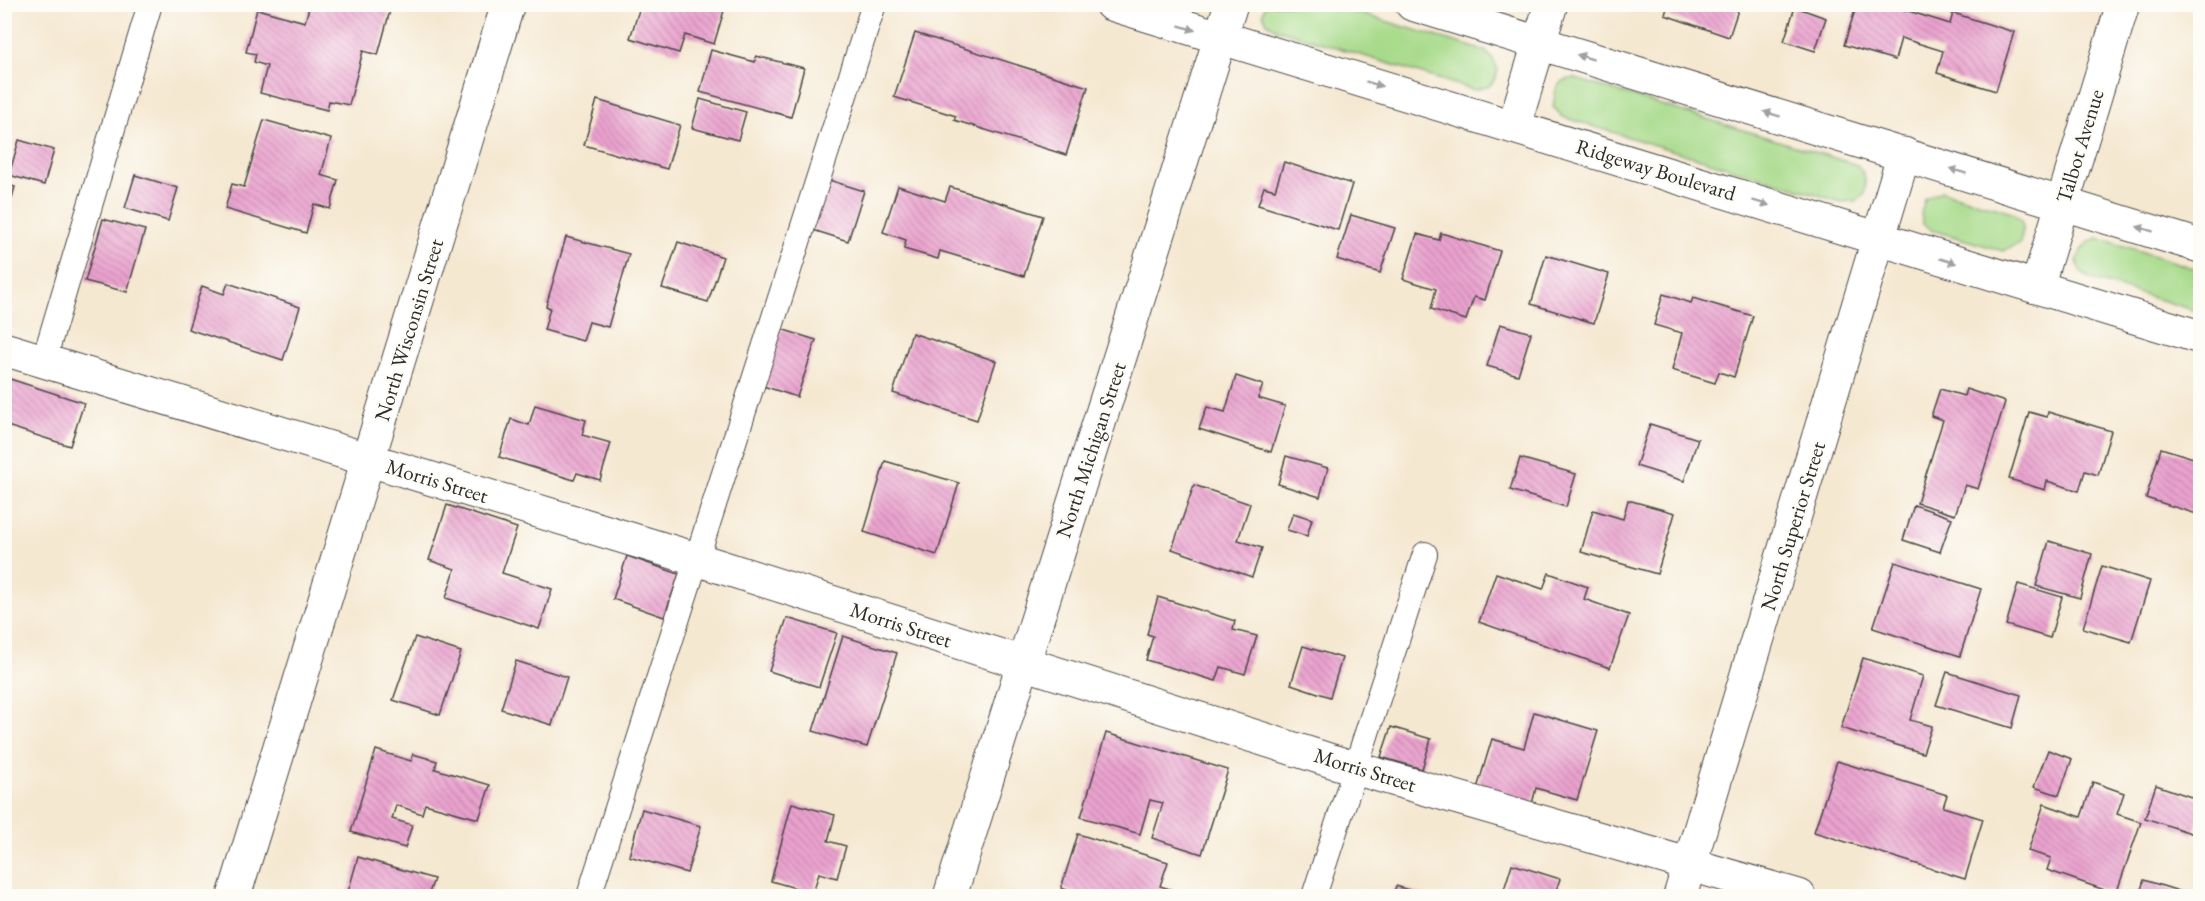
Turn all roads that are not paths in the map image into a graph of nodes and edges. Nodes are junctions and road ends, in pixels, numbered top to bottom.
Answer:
1 (150, 4) edge
2 (508, 4) edge
3 (874, 4) edge
4 (1111, 4) edge
5 (1231, 4) edge
6 (1412, 4) edge
7 (1551, 4) edge
8 (2123, 4) edge
9 (1221, 39) junction
10 (1540, 43) junction
11 (1514, 126) junction
12 (1904, 154) junction
13 (2062, 203) junction
14 (1880, 240) junction
15 (2200, 246) edge
16 (2037, 287) junction
17 (2200, 338) edge
18 (4, 349) edge
19 (44, 360) junction
20 (369, 461) junction
21 (1425, 554) dead end
22 (696, 560) junction
23 (1023, 664) junction
24 (1354, 768) junction
25 (1690, 864) junction
26 (234, 897) edge
27 (589, 897) edge
28 (950, 897) edge
29 (1314, 897) edge
30 (1680, 897) edge
31 (1799, 897) edge

1 - 19 lane
2 - 20 street, North Wisconsin Street
3 - 22 lane
4 -> 9 street, Ridgeway Boulevard
5 - 9 street, North Michigan Street
6 - 10 street
7 - 10 street
8 - 13 street, Talbot Avenue
9 -> 11 street, Ridgeway Boulevard
9 - 23 street, North Michigan Street
10 - 11 street
12 -> 10 street
11 -> 14 street, Ridgeway Boulevard
13 -> 12 street
12 - 14 street, North Superior Street
15 -> 13 street
13 - 16 street, Talbot Avenue
14 -> 16 street, Ridgeway Boulevard
14 - 25 street, North Superior Street
16 - 17 street, Ridgeway Boulevard
18 - 19 street, Morris Street
19 - 20 street, Morris Street
20 - 22 street, Morris Street
20 - 26 street, North Wisconsin Street
21 - 24 lane
22 - 23 street, Morris Street
22 - 27 lane
23 - 24 street, Morris Street
23 - 28 street, North Michigan Street
24 - 25 street, Morris Street
24 - 29 lane
25 - 30 street, North Superior Street
25 - 31 street, Morris Street

